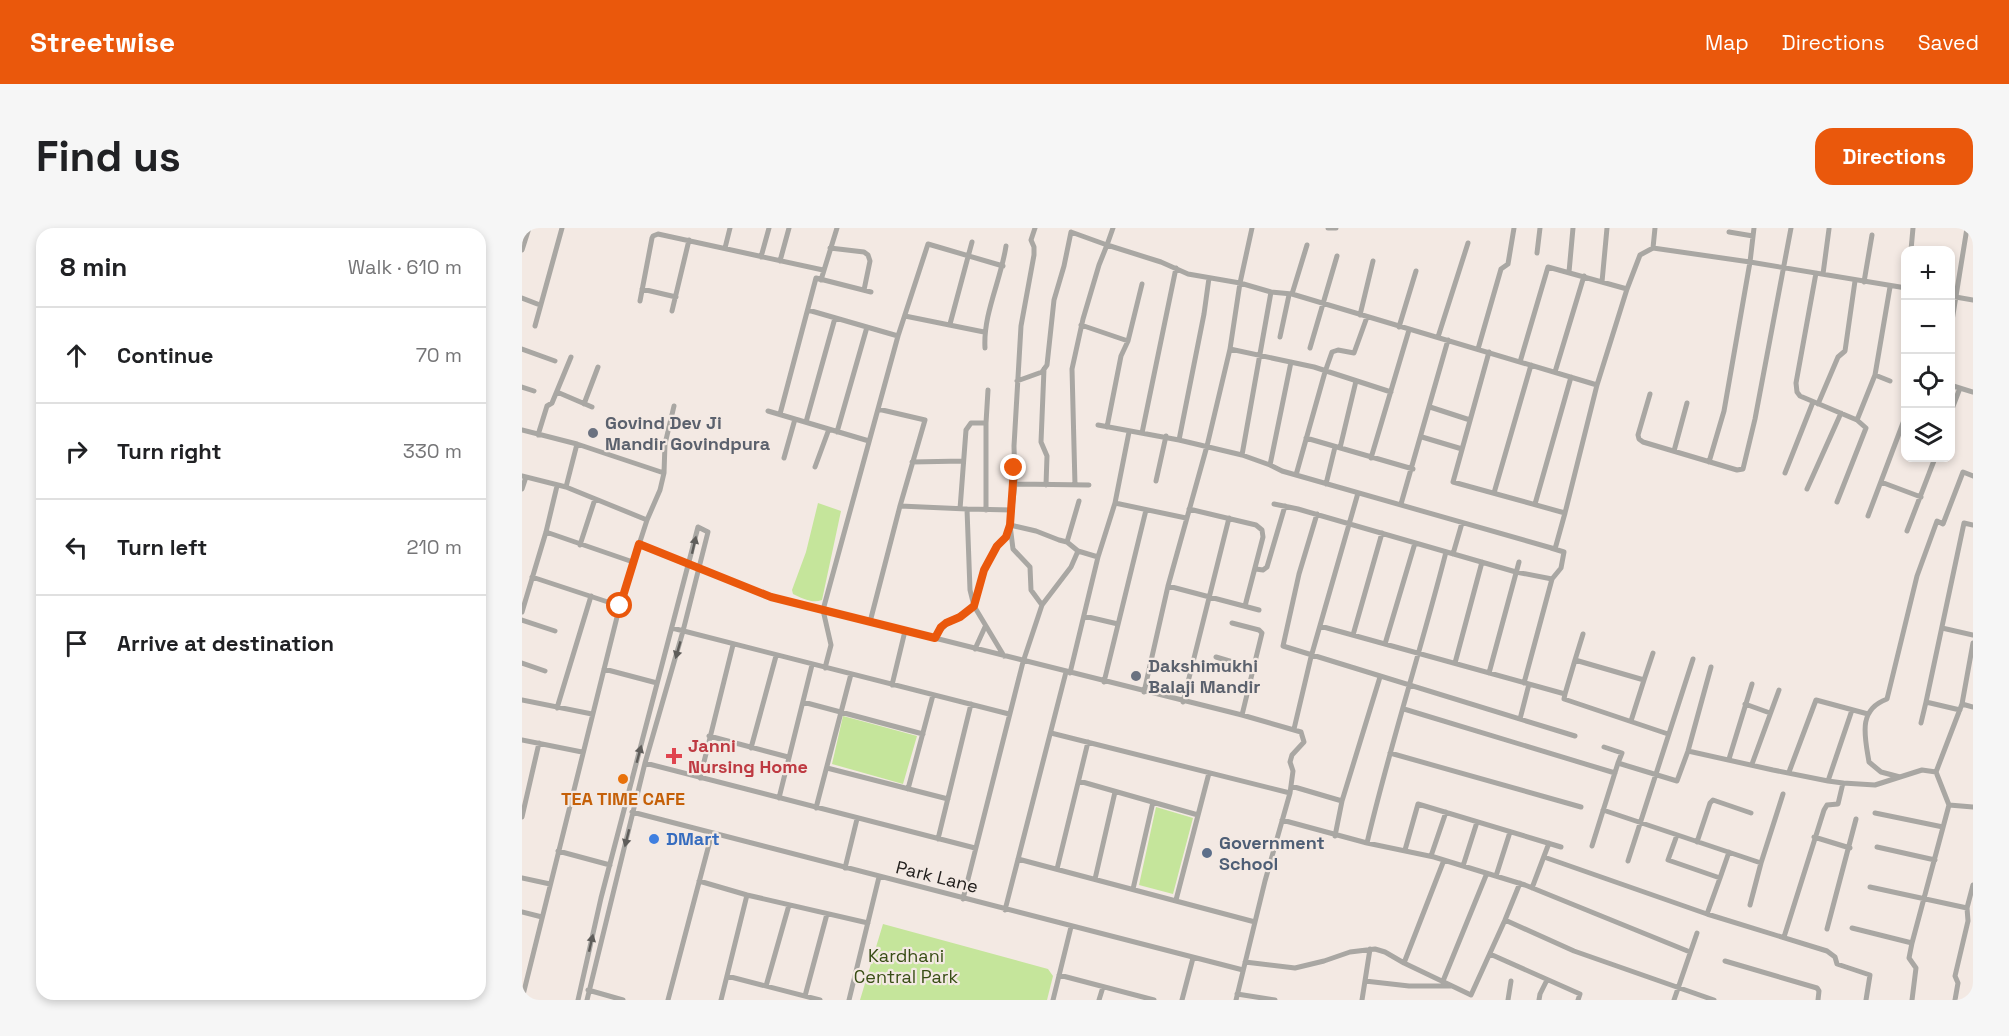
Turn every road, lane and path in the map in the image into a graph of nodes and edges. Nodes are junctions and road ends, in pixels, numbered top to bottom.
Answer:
1 (529, 228) edge
2 (562, 228) edge
3 (730, 228) edge
4 (768, 228) edge
5 (789, 228) edge
6 (837, 228) edge
7 (1035, 228) edge
8 (1113, 228) edge
9 (1252, 228) edge
10 (1328, 228) edge
11 (1336, 228) edge
12 (1514, 228) edge
13 (1540, 228) edge
14 (1573, 228) edge
15 (1607, 228) edge
16 (1655, 228) edge
17 (1754, 228) edge
18 (1791, 228) edge
19 (1913, 228) edge
20 (1967, 228) edge
21 (1829, 229) edge
22 (1072, 230) edge
23 (1729, 232) dead end
24 (1872, 235) dead end
25 (1753, 236) junction
26 (690, 240) junction
27 (972, 242) dead end
28 (1468, 243) dead end
29 (1307, 244) dead end
30 (1107, 245) junction
31 (1006, 246) dead end
32 (1911, 246) edge
33 (725, 248) junction
34 (830, 248) junction
35 (1653, 248) junction
36 (522, 250) edge
37 (1537, 253) dead end
38 (968, 255) junction
39 (1337, 256) dead end
40 (761, 257) junction
41 (780, 261) junction
42 (1373, 261) dead end
43 (1750, 262) junction
44 (1003, 266) junction
45 (1176, 268) junction
46 (1784, 268) junction
47 (823, 270) junction
48 (1416, 271) dead end
49 (1569, 272) junction
50 (1820, 274) junction
51 (1584, 276) junction
52 (1209, 278) junction
53 (821, 280) junction
54 (1855, 281) junction
55 (1602, 282) junction
56 (1864, 282) junction
57 (1240, 283) junction
58 (1142, 284) dead end
59 (1890, 287) junction
60 (1901, 288) edge
61 (1627, 289) junction
62 (642, 290) junction
63 (864, 290) junction
64 (871, 292) dead end
65 (1271, 292) junction
66 (1290, 295) junction
67 (676, 297) junction
68 (1955, 297) edge
69 (1958, 297) junction
70 (522, 298) edge
71 (1973, 300) edge
72 (640, 301) dead end
73 (1323, 303) junction
74 (540, 304) junction
75 (808, 310) junction
76 (1955, 310) edge
77 (672, 311) dead end
78 (905, 316) junction
79 (1363, 316) junction
80 (836, 318) junction
81 (950, 324) junction
82 (1081, 325) junction
83 (535, 326) dead end
84 (867, 327) junction
85 (1399, 327) junction
86 (1409, 330) junction
87 (984, 332) junction
88 (898, 336) junction
89 (1280, 337) dead end
90 (1438, 337) junction
91 (1448, 340) junction
92 (1128, 341) junction
93 (985, 348) dead end
94 (1310, 348) dead end
95 (522, 349) edge
96 (1230, 349) junction
97 (1478, 349) junction
98 (1489, 352) junction
99 (1261, 355) junction
100 (572, 357) dead end
101 (555, 360) dead end
102 (1291, 362) junction
103 (1521, 362) junction
104 (1531, 365) junction
105 (598, 367) dead end
106 (1044, 369) junction
107 (1324, 372) junction
108 (1555, 372) junction
109 (1875, 375) junction
110 (1571, 377) junction
111 (1017, 381) junction
112 (1356, 381) junction
113 (1890, 381) dead end
114 (1597, 385) junction
115 (1955, 386) edge
116 (522, 387) edge
117 (1960, 388) junction
118 (988, 390) dead end
119 (534, 391) dead end
120 (557, 392) junction
121 (1391, 392) junction
122 (1973, 392) edge
123 (1650, 394) dead end
124 (1687, 403) dead end
125 (1815, 403) junction
126 (584, 404) junction
127 (674, 406) dead end
128 (1430, 406) junction
129 (592, 407) dead end
130 (1952, 408) edge
131 (878, 409) junction
132 (768, 411) dead end
133 (1841, 413) junction
134 (780, 414) junction
135 (795, 419) junction
136 (1470, 420) junction
137 (1857, 420) junction
138 (806, 422) junction
139 (986, 423) junction
140 (1098, 425) dead end
141 (1901, 426) edge
142 (1107, 427) junction
143 (829, 429) junction
144 (522, 430) edge
145 (837, 432) junction
146 (1130, 432) junction
147 (1142, 433) junction
148 (538, 435) junction
149 (1166, 436) junction
150 (1422, 437) junction
151 (1306, 438) junction
152 (1179, 440) junction
153 (869, 441) junction
154 (576, 444) junction
155 (1207, 446) junction
156 (1337, 448) junction
157 (1462, 449) junction
158 (1674, 451) junction
159 (1242, 455) junction
160 (784, 458) dead end
161 (1371, 458) junction
162 (963, 461) junction
163 (912, 462) junction
164 (1709, 462) junction
165 (1934, 462) edge
166 (1270, 465) junction
167 (815, 467) dead end
168 (1413, 469) junction
169 (664, 473) junction
170 (1785, 473) dead end
171 (1296, 475) junction
172 (1973, 476) edge
173 (524, 477) edge
174 (1156, 481) dead end
175 (1881, 482) junction
176 (1326, 483) junction
177 (1015, 484) junction
178 (1046, 485) junction
179 (1075, 485) junction
180 (1089, 485) dead end
181 (557, 486) junction
182 (566, 487) junction
183 (522, 489) edge
184 (1807, 489) dead end
185 (1358, 493) junction
186 (1494, 493) junction
187 (1921, 497) junction
188 (595, 499) junction
189 (1079, 501) dead end
190 (1837, 501) dead end
191 (1115, 503) junction
192 (1274, 504) dead end
193 (1401, 504) junction
194 (1535, 504) junction
195 (900, 506) junction
196 (1285, 506) junction
197 (1189, 508) junction
198 (964, 509) junction
199 (986, 510) junction
200 (1012, 510) junction
201 (1146, 510) junction
202 (1565, 513) junction
203 (1317, 514) junction
204 (1868, 516) dead end
205 (1186, 518) junction
206 (1229, 518) junction
207 (647, 519) junction
208 (1462, 523) junction
209 (1351, 524) junction
210 (1010, 525) junction
211 (1973, 525) edge
212 (1907, 531) dead end
213 (546, 532) junction
214 (1382, 533) junction
215 (1067, 542) junction
216 (1415, 543) junction
217 (639, 544) junction
218 (580, 545) junction
219 (1550, 548) junction
220 (1078, 550) junction
221 (1449, 553) junction
222 (1098, 557) junction
223 (633, 562) junction
224 (1482, 562) junction
225 (1519, 562) dead end
226 (690, 563) junction
227 (700, 567) junction
228 (1256, 569) junction
229 (1516, 572) junction
230 (1552, 579) junction
231 (522, 580) edge
232 (531, 580) junction
233 (1168, 586) junction
234 (591, 596) junction
235 (1210, 597) junction
236 (1042, 605) junction
237 (620, 606) junction
238 (974, 606) junction
239 (1245, 606) junction
240 (823, 610) junction
241 (1259, 610) dead end
242 (522, 612) edge
243 (1084, 616) junction
244 (522, 620) edge
245 (870, 622) junction
246 (1232, 623) dead end
247 (1118, 624) junction
248 (1320, 626) junction
249 (985, 627) junction
250 (672, 628) junction
251 (1942, 628) junction
252 (555, 631) dead end
253 (683, 631) junction
254 (905, 631) junction
255 (1583, 634) dead end
256 (1353, 635) junction
257 (1973, 635) edge
258 (935, 638) junction
259 (1973, 643) edge
260 (1385, 644) junction
261 (733, 645) junction
262 (975, 649) junction
263 (1418, 653) junction
264 (1653, 653) dead end
265 (776, 656) junction
266 (1005, 657) junction
267 (1216, 657) dead end
268 (1311, 657) junction
269 (1692, 659) dead end
270 (1575, 660) junction
271 (1023, 662) junction
272 (522, 663) edge
273 (1455, 663) junction
274 (812, 665) junction
275 (1711, 667) dead end
276 (825, 668) junction
277 (1253, 668) junction
278 (604, 669) junction
279 (545, 671) dead end
280 (1068, 673) junction
281 (1489, 673) junction
282 (851, 674) junction
283 (1380, 677) junction
284 (1644, 680) junction
285 (1104, 682) junction
286 (657, 683) junction
287 (1527, 684) junction
288 (1752, 684) dead end
289 (892, 685) junction
290 (1409, 685) junction
291 (1779, 690) dead end
292 (1144, 692) junction
293 (1565, 694) junction
294 (933, 695) junction
295 (522, 700) edge
296 (803, 702) junction
297 (1183, 702) junction
298 (1926, 702) junction
299 (971, 704) junction
300 (1745, 704) junction
301 (1973, 706) edge
302 (1961, 707) junction
303 (557, 708) junction
304 (1404, 709) junction
305 (1852, 710) junction
306 (841, 712) junction
307 (1770, 713) junction
308 (592, 714) junction
309 (1009, 714) junction
310 (1868, 714) junction
311 (1242, 715) junction
312 (1520, 719) junction
313 (1630, 721) junction
314 (1921, 723) dead end
315 (1294, 729) junction
316 (1051, 733) junction
317 (923, 734) junction
318 (1668, 734) junction
319 (709, 736) junction
320 (1575, 736) dead end
321 (522, 740) edge
322 (1088, 742) junction
323 (539, 743) junction
324 (1604, 747) dead end
325 (752, 748) junction
326 (1688, 751) junction
327 (582, 752) junction
328 (1390, 753) junction
329 (788, 757) junction
330 (1729, 759) junction
331 (645, 763) junction
332 (1618, 763) junction
333 (1752, 765) junction
334 (826, 768) junction
335 (1615, 772) junction
336 (1789, 772) junction
337 (1936, 772) junction
338 (1209, 773) junction
339 (1655, 775) junction
340 (1900, 777) junction
341 (700, 778) junction
342 (1079, 781) junction
343 (1828, 781) junction
344 (1843, 783) junction
345 (1291, 786) junction
346 (908, 789) junction
347 (1115, 792) junction
348 (1290, 793) junction
349 (1783, 794) dead end
350 (779, 798) junction
351 (948, 799) junction
352 (1342, 801) junction
353 (1153, 802) junction
354 (1949, 806) junction
355 (1581, 807) dead end
356 (1973, 807) edge
357 (816, 808) junction
358 (624, 810) junction
359 (1603, 810) junction
360 (633, 812) junction
361 (1446, 812) junction
362 (1751, 813) dead end
363 (1875, 813) dead end
364 (1197, 815) junction
365 (522, 817) edge
366 (857, 819) junction
367 (1856, 819) dead end
368 (1282, 820) junction
369 (1477, 822) junction
370 (1641, 823) junction
371 (1943, 827) junction
372 (1510, 832) junction
373 (712, 833) junction
374 (1677, 835) junction
375 (1335, 836) junction
376 (1814, 837) junction
377 (938, 839) junction
378 (1697, 842) junction
379 (1367, 843) junction
380 (1549, 843) junction
381 (1592, 846) dead end
382 (1561, 847) dead end
383 (1876, 847) dead end
384 (975, 848) junction
385 (1850, 848) junction
386 (1405, 850) junction
387 (558, 851) junction
388 (1729, 852) junction
389 (1431, 856) junction
390 (1544, 857) junction
391 (1018, 859) junction
392 (1444, 860) junction
393 (1935, 860) junction
394 (1628, 861) dead end
395 (1761, 863) junction
396 (610, 865) junction
397 (1463, 866) junction
398 (845, 868) junction
399 (1057, 869) junction
400 (1486, 873) junction
401 (1496, 876) junction
402 (879, 877) junction
403 (522, 878) edge
404 (1720, 878) junction
405 (1095, 879) junction
406 (699, 881) junction
407 (1520, 883) junction
408 (550, 884) junction
409 (1973, 885) edge
410 (1869, 887) dead end
411 (1532, 888) junction
412 (1133, 889) junction
413 (747, 895) junction
414 (963, 899) junction
415 (1176, 900) junction
416 (1924, 900) junction
417 (1750, 904) dead end
418 (789, 905) junction
419 (1967, 908) junction
420 (1005, 909) junction
421 (522, 912) edge
422 (827, 914) junction
423 (1707, 914) junction
424 (542, 917) junction
425 (1505, 920) junction
426 (1255, 922) junction
427 (868, 923) junction
428 (1071, 927) junction
429 (1851, 928) dead end
430 (1827, 929) dead end
431 (1697, 933) dead end
432 (1784, 937) junction
433 (1912, 943) junction
434 (1370, 949) junction
435 (1690, 952) junction
436 (1490, 954) junction
437 (1193, 958) junction
438 (1725, 961) dead end
439 (1245, 962) junction
440 (1404, 963) junction
441 (1243, 970) junction
442 (1059, 975) junction
443 (727, 976) junction
444 (1547, 980) junction
445 (1365, 981) junction
446 (1443, 981) junction
447 (1511, 981) dead end
448 (766, 986) junction
449 (1452, 986) junction
450 (1103, 987) junction
451 (580, 988) junction
452 (1678, 989) junction
453 (589, 991) junction
454 (805, 996) junction
455 (1236, 997) edge
456 (1472, 997) edge
457 (1140, 998) edge
458 (522, 999) edge
459 (578, 1000) edge
460 (587, 1000) edge
461 (623, 1000) edge
462 (668, 1000) edge
463 (721, 1000) edge
464 (820, 1000) edge
465 (849, 1000) edge
466 (1053, 1000) edge
467 (1099, 1000) edge
468 (1154, 1000) edge
469 (1182, 1000) edge
470 (1275, 1000) edge
471 (1362, 1000) edge
472 (1508, 1000) edge
473 (1539, 1000) edge
474 (1578, 1000) edge
475 (1674, 1000) edge
476 (1712, 1000) edge
477 (1818, 1000) edge
478 (1866, 1000) edge
479 (1912, 1000) edge
480 (1955, 1000) edge

1 - 36 street
2 - 74 street
3 - 33 street
4 - 40 street
5 - 41 street
6 - 34 street
7 - 111 street
8 - 30 street
9 - 57 street
10 - 11 street
12 - 97 street
13 - 37 street
14 - 49 street
15 - 55 street
16 - 35 street
17 - 25 street
18 - 46 street
19 - 32 street
20 - 69 street
21 - 50 street
22 - 30 street
22 - 106 street
23 - 25 street
24 - 56 street
25 - 43 street
26 - 33 street
26 - 62 street
26 - 67 street
27 - 38 street
28 - 90 street
29 - 66 street
30 - 45 street
30 - 82 street
31 - 44 street
33 - 40 street
34 - 47 street
34 - 63 street
35 - 43 street
35 - 61 street
38 - 44 street
38 - 78 street
38 - 81 street
39 - 73 street
40 - 41 street
41 - 47 street
42 - 79 street
43 - 46 street
43 - 164 street
44 - 87 street
45 - 52 street
45 - 147 street
46 - 50 street
46 - 164 street
47 - 53 street
48 - 85 street
49 - 51 street
49 - 103 street
50 - 54 street
50 - 125 street
51 - 55 street
51 - 108 street
52 - 57 street
52 - 152 street
53 - 63 street
53 - 75 street
54 - 56 street
54 - 125 street
55 - 61 street
56 - 59 street
57 - 65 street
57 - 96 street
58 - 92 street
59 - 60 street
59 - 109 street
61 - 114 street
62 - 67 street
62 - 72 street
63 - 64 street
65 - 66 street
65 - 99 street
66 - 73 street
66 - 89 street
67 - 77 street
68 - 69 street
69 - 71 street
69 - 76 street
70 - 74 street
73 - 79 street
73 - 94 street
74 - 83 street
75 - 80 street
75 - 134 street
78 - 81 street
78 - 88 street
79 - 85 street
79 - 107 street
80 - 84 street
80 - 138 street
81 - 87 street
82 - 92 street
82 - 179 street
84 - 88 street
84 - 145 street
85 - 86 street
86 - 90 street
86 - 121 street
87 - 93 street
88 - 131 street
90 - 91 street
91 - 97 street
91 - 128 street
92 - 142 street
95 - 101 street
96 - 99 street
96 - 155 street
97 - 98 street
98 - 103 street
98 - 136 street
99 - 102 street
99 - 159 street
100 - 120 street
102 - 107 street
102 - 166 street
103 - 104 street
104 - 108 street
104 - 186 street
105 - 126 street
106 - 111 street
106 - 178 street
107 - 112 street
107 - 151 street
108 - 110 street
109 - 113 street
109 - 137 street
110 - 114 street
110 - 194 street
111 - 177 street
112 - 121 street
112 - 156 street
114 - 202 street
115 - 117 street
116 - 119 street
117 - 122 street
117 - 130 street
118 - 139 street
120 - 126 street
120 - 148 street
121 - 161 street
123 - 158 street
124 - 158 street
125 - 133 street
125 - 170 street
126 - 129 street
127 - 169 street
128 - 136 street
128 - 150 street
131 - 153 street
131 - 163 street
132 - 134 street
133 - 137 street
133 - 184 street
134 - 135 street
135 - 138 street
135 - 160 street
136 - 157 street
137 - 190 street
138 - 143 street
139 - 162 street
139 - 199 street
140 - 142 street
141 - 175 street
142 - 146 street
143 - 145 street
143 - 167 street
144 - 148 street
145 - 153 street
146 - 147 street
146 - 191 street
147 - 149 street
148 - 154 street
149 - 152 street
149 - 174 street
150 - 157 street
150 - 168 street
151 - 156 street
151 - 171 street
152 - 155 street
153 - 240 street
154 - 169 street
154 - 182 street
155 - 159 street
155 - 197 street
156 - 161 street
156 - 176 street
157 - 186 street
158 - 164 street
159 - 166 street
161 - 168 street
162 - 163 street
162 - 198 street
163 - 195 street
165 - 187 street
166 - 171 street
168 - 193 street
169 - 207 street
171 - 176 street
172 - 310 street
173 - 181 street
173 - 183 street
175 - 187 street
175 - 204 street
176 - 185 street
177 - 178 street
177 - 200 street
178 - 179 street
179 - 180 street
181 - 182 street
181 - 213 street
182 - 188 street
185 - 193 street
185 - 209 street
186 - 194 street
187 - 212 street
188 - 207 street
188 - 218 street
189 - 215 street
191 - 201 street
191 - 222 street
192 - 196 street
193 - 208 street
194 - 202 street
195 - 198 street
195 - 245 street
196 - 203 street
196 - 228 street
197 - 205 street
197 - 206 street
198 - 199 street
198 - 238 street
199 - 200 street
200 - 210 street
201 - 205 street
201 - 247 street
202 - 219 street
203 - 209 street
203 - 268 street
205 - 233 street
206 - 228 street
206 - 235 street
207 - 217 street
208 - 219 street
208 - 221 street
209 - 214 street
209 - 248 street
210 - 215 street
210 - 236 street
210 - 238 street
211 - 251 street
213 - 218 street
213 - 232 street
214 - 216 street
214 - 256 street
215 - 220 street
216 - 221 street
216 - 260 street
217 - 223 street
217 - 226 street
218 - 223 street
219 - 230 street
220 - 222 street
220 - 236 street
221 - 224 street
221 - 263 street
222 - 243 street
223 - 237 street
224 - 229 street
224 - 273 street
225 - 229 street
226 - 227 street
226 -> 227 street
226 - 250 street
227 - 240 street
227 - 253 street
228 - 239 street
229 - 230 street
229 - 281 street
230 - 287 street
231 - 232 street
232 - 234 street
232 - 242 street
233 - 235 street
233 - 292 street
234 - 237 street
234 - 303 street
235 - 239 street
235 - 297 street
236 - 271 street
237 - 278 street
238 - 249 street
238 - 258 street
239 - 241 street
240 - 245 street
240 - 276 street
243 - 247 street
243 - 280 street
244 - 252 street
245 - 254 street
246 - 277 street
247 - 285 street
248 - 256 street
248 - 268 street
249 - 262 street
249 - 266 street
250 - 253 street
250 - 286 street
251 - 257 street
251 - 298 street
253 - 261 street
253 -> 331 street
254 - 258 street
254 - 289 street
255 - 270 street
256 - 260 street
258 - 262 street
259 - 302 street
260 - 263 street
261 - 265 street
261 - 319 street
262 - 266 street
263 - 273 street
263 - 290 street
264 - 284 street
265 - 274 street
265 - 325 street
266 - 271 street
267 - 277 street
268 - 283 street
268 - 315 street
269 - 318 street
270 - 284 street
270 - 293 street
271 - 280 street
271 - 309 street
272 - 279 street
273 - 281 street
274 - 276 street
274 - 296 street
275 - 326 street
276 - 282 street
277 - 311 street
278 - 286 street
278 - 308 street
280 - 285 street
280 - 316 street
281 - 287 street
282 - 289 street
282 - 306 street
283 - 290 street
283 - 352 street
284 - 313 street
285 - 292 street
358 -> 286 street
287 - 293 street
287 - 312 street
288 - 300 street
289 - 294 street
290 - 304 street
290 - 312 street
291 - 307 street
292 - 297 street
293 - 313 street
294 - 299 street
294 - 317 street
295 - 303 street
296 - 306 street
296 - 329 street
297 - 311 street
298 - 302 street
298 - 314 street
299 - 309 street
299 - 351 street
300 - 307 street
300 - 330 street
301 - 302 street
302 - 337 street
303 - 308 street
304 - 328 street
304 - 335 street
305 - 310 street
305 - 336 street
305 - 343 street
306 - 317 street
306 - 334 street
307 - 333 street
308 - 327 street
309 - 384 street
310 - 340 street
311 - 315 street
312 - 320 street
313 - 318 street
315 - 345 street
316 - 322 street
316 - 391 street
317 - 346 street
318 - 339 street
319 - 325 street
319 - 341 street
321 - 323 street
322 - 338 street
322 - 342 street
323 - 327 street
323 - 365 street
324 - 332 street
325 - 329 street
326 - 330 street
326 - 339 street
327 - 387 street
328 - 355 street
328 - 379 street
329 - 350 street
330 - 333 street
331 - 341 street
331 - 360 street
332 - 335 street
332 - 339 street
333 - 336 street
334 - 346 street
334 - 357 street
335 - 359 street
336 - 343 street
337 - 340 street
337 - 354 street
338 - 348 street
338 - 364 street
339 - 370 street
340 - 344 street
341 - 350 street
342 - 347 street
342 - 399 street
343 - 344 street
344 - 376 street
345 - 348 street
345 - 352 street
346 - 351 street
347 - 353 street
347 - 405 street
348 - 368 street
349 - 395 street
350 - 357 street
351 - 377 street
352 - 375 street
353 - 364 street
353 - 412 street
354 - 356 street
354 - 371 street
357 - 366 street
358 - 360 street, Park Lane
358 - 396 street
359 - 370 street
359 - 381 street
360 - 373 street, Park Lane
360 -> 453 street
361 - 369 street
361 - 386 street
361 - 389 street
362 - 378 street
363 - 371 street
364 - 415 street
366 - 377 street
366 - 398 street
367 - 385 street
368 - 375 street
368 - 426 street
369 - 372 street
369 - 397 street
370 - 374 street
370 - 394 street
371 - 393 street
372 - 380 street
372 - 401 street
373 - 398 street, Park Lane
373 - 406 street
374 - 378 street
374 - 404 street
375 - 379 street
376 - 385 street
376 - 432 street
377 - 384 street
378 - 388 street
379 - 386 street
380 - 382 street
380 - 390 street
383 - 393 street
384 - 414 street
385 - 430 street
386 - 389 street
387 - 396 street
387 - 408 street
388 - 395 street
388 - 404 street
389 - 392 street
390 - 411 street
390 - 423 street
391 - 399 street
391 - 420 street
392 - 397 street
392 - 440 street
393 - 416 street
395 - 417 street
451 -> 396 street
397 - 400 street
398 - 402 street, Park Lane
399 - 405 street
400 - 401 street
400 - 446 street
401 - 407 street
402 - 414 street, Park Lane
402 - 427 street
403 - 408 street
404 - 423 street
405 - 412 street
406 - 413 street
406 - 462 street
407 - 411 street
407 - 425 street
408 - 424 street
409 - 419 street
410 - 416 street
411 - 435 street
412 - 415 street
413 - 418 street
413 - 443 street
414 - 420 street, Park Lane
415 - 426 street
416 - 419 street
416 - 433 street
418 - 422 street
418 - 448 street
419 - 480 street
420 - 428 street, Park Lane
421 - 424 street
422 - 427 street
422 - 454 street
423 - 432 street
424 - 458 street
425 - 436 street
425 - 452 street
426 - 439 street
427 - 465 street
428 - 437 street, Park Lane
428 - 442 street
429 - 433 street
431 - 435 street
432 - 478 street
433 - 479 street
434 - 439 street
434 - 440 street
434 - 445 street
435 - 452 street
436 - 444 street
436 - 456 street
437 - 441 street, Park Lane
437 - 469 street
438 - 477 street
439 - 441 street
440 - 446 street
441 - 455 street
442 - 450 street
442 - 466 street
443 - 448 street
443 - 463 street
444 - 473 street
444 - 474 street
445 - 449 street
445 - 471 street
446 - 449 street
447 - 472 street
448 - 454 street
449 - 456 street
450 - 457 street
450 - 467 street
451 - 453 street
451 - 459 street
452 - 475 street
452 - 476 street
453 - 460 street
453 - 461 street
454 - 464 street
455 - 470 street
457 - 468 street

